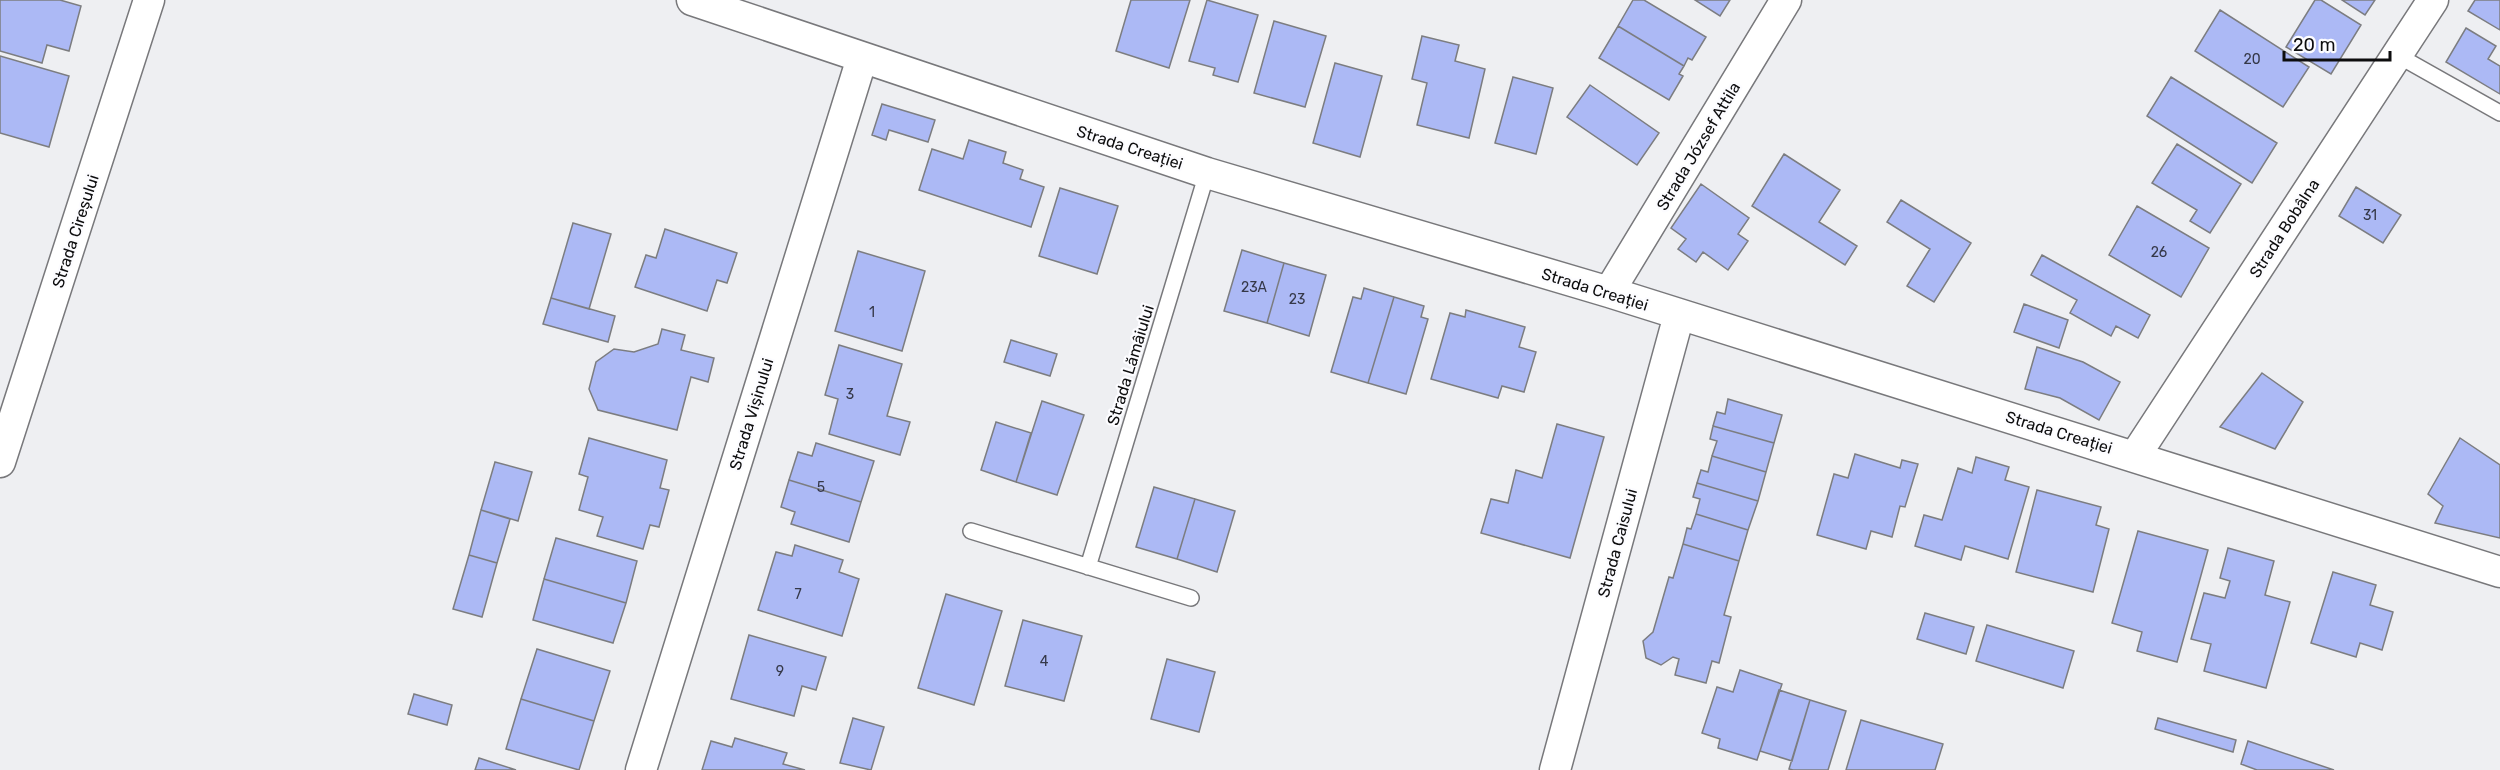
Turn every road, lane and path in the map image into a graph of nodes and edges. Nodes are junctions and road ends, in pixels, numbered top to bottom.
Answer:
1 (149, 0) edge
2 (692, 0) edge
3 (1786, 0) edge
4 (2433, 0) edge
5 (2397, 55) junction
6 (862, 58) junction
7 (2500, 112) edge
8 (1207, 173) junction
9 (1609, 292) junction
10 (1679, 315) junction
11 (2136, 456) junction
12 (0, 462) edge
13 (971, 531) dead end
14 (1088, 567) junction
15 (2500, 572) edge
16 (1191, 598) dead end
17 (641, 770) edge
18 (1555, 770) edge

1 - 12 street, Strada Cireșului
2 - 6 street, Strada Creației
3 - 9 street, Strada József Attila
4 - 5 street, Strada Bobâlna
5 - 7 lane
5 - 11 street, Strada Bobâlna
6 - 8 street, Strada Creației
6 - 17 street, Strada Vișinului
8 - 9 street, Strada Creației
8 - 14 lane, Strada Lămâiului
9 - 10 street, Strada Creației
10 - 11 street, Strada Creației
10 - 18 street, Strada Caisului
11 - 15 street, Strada Creației
13 - 14 lane
14 - 16 lane

